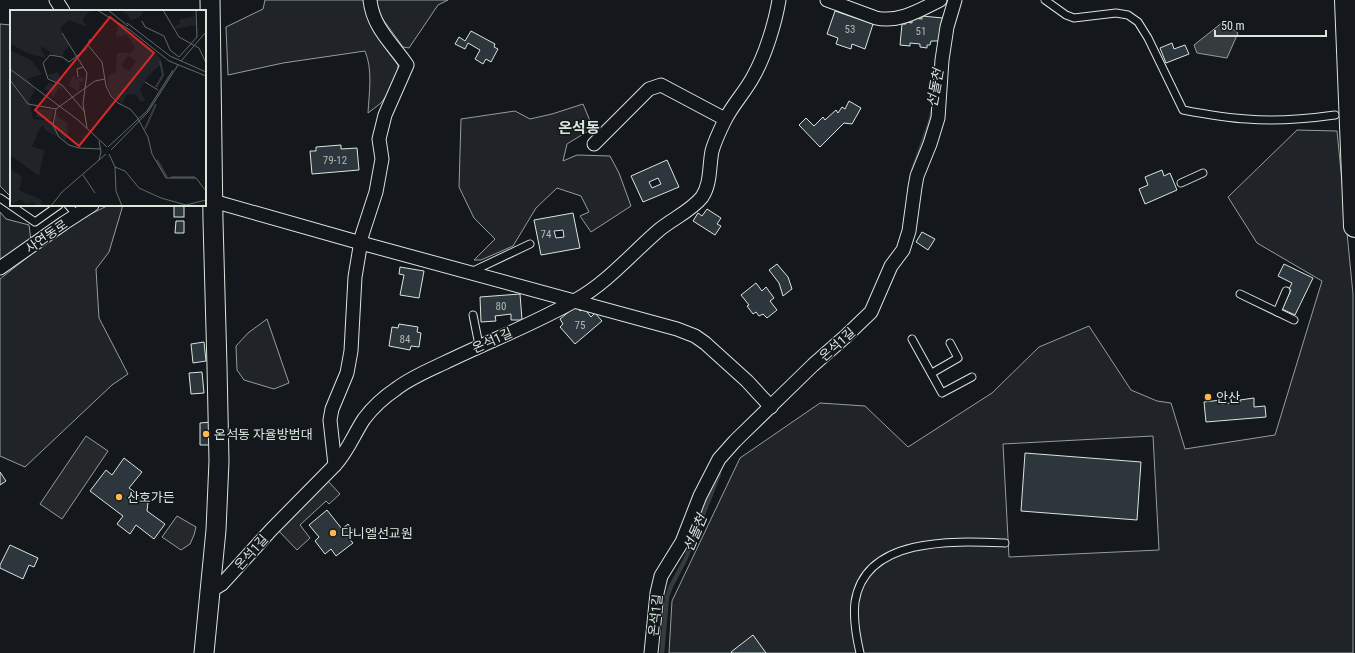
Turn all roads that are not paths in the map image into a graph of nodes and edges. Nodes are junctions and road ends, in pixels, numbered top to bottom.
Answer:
1 (56, 0) edge
2 (210, 0) edge
3 (370, 0) edge
4 (779, 0) edge
5 (827, 0) edge
6 (940, 0) edge
7 (955, 0) edge
8 (1045, 0) edge
9 (1348, 0) edge
10 (62, 10) edge
11 (1355, 38) edge
12 (1336, 115) dead end
13 (725, 119) junction
14 (594, 144) dead end
15 (1203, 173) dead end
16 (1181, 184) dead end
17 (0, 198) edge
18 (209, 200) edge
19 (10, 205) edge
20 (12, 206) edge
21 (58, 206) edge
22 (88, 206) edge
23 (72, 210) edge
24 (1355, 226) edge
25 (360, 244) junction
26 (530, 244) dead end
27 (0, 268) edge
28 (469, 273) junction
29 (1286, 291) dead end
30 (1240, 294) dead end
31 (574, 302) junction
32 (1277, 312) junction
33 (473, 315) dead end
34 (1294, 320) dead end
35 (912, 339) dead end
36 (950, 343) dead end
37 (479, 346) junction
38 (932, 373) junction
39 (972, 377) dead end
40 (771, 407) junction
41 (335, 465) junction
42 (1005, 542) dead end
43 (212, 587) junction
44 (204, 653) edge
45 (651, 653) edge
46 (860, 653) edge

1 - 10 street
2 - 18 street
3 - 25 street
4 - 13 street, 온석1길
5 - 6 street
7 - 40 street, 온석1길
8 - 12 lane
9 - 11 highway
9 - 24 highway
13 - 14 street
13 - 31 street, 온석1길
15 - 16 lane
17 - 19 lane
18 - 25 street
18 - 43 street
20 - 21 lane
22 - 23 street, 사연동로
23 - 27 street, 사연동로
25 - 28 street
25 - 41 street
26 - 28 lane
28 - 31 street
29 - 32 lane
30 - 32 lane
31 - 37 street, 온석1길
31 - 40 street
32 - 34 lane
33 - 37 lane
35 - 38 lane
36 - 38 lane
37 - 41 street, 온석1길
38 - 39 lane
40 - 45 street, 온석1길
41 - 43 street, 온석1길
42 - 46 lane
43 - 44 street

